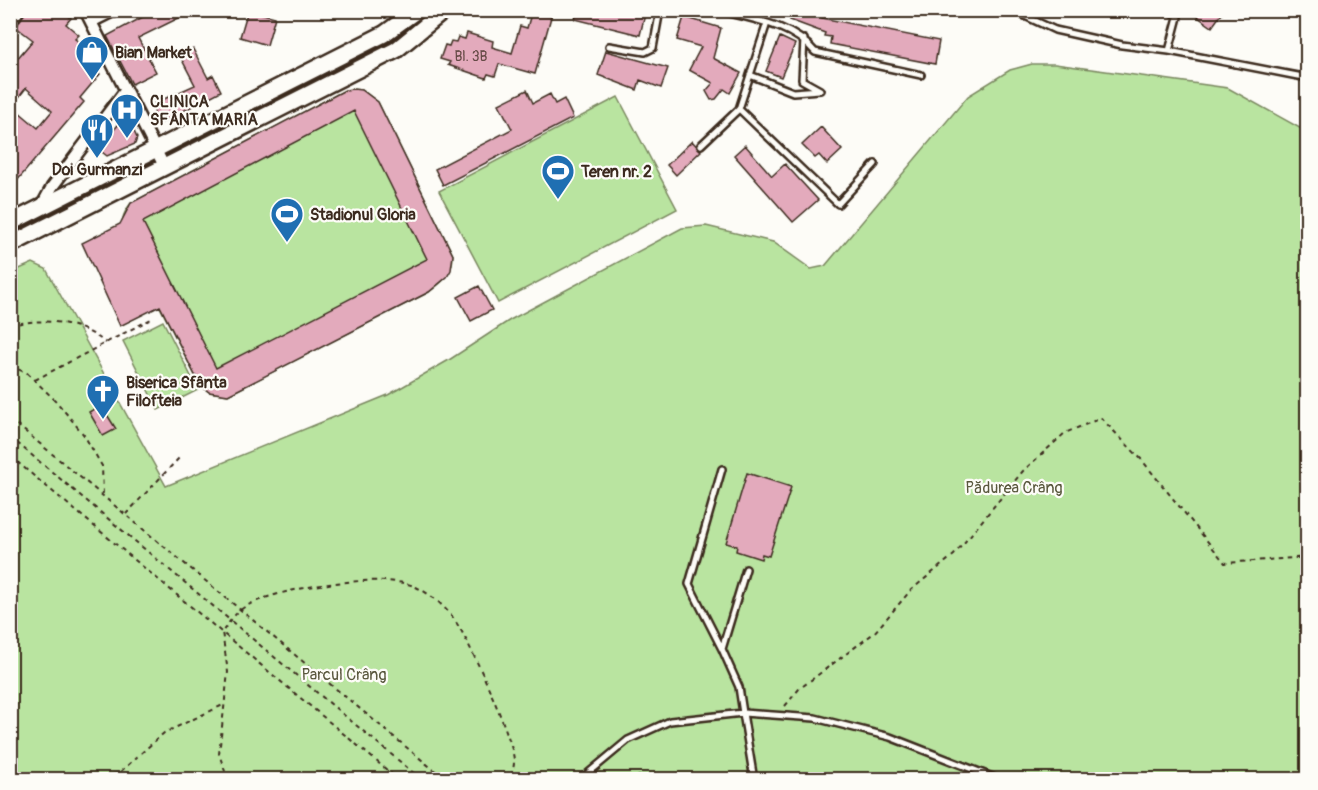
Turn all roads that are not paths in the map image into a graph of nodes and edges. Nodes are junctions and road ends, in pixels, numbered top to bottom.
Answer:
1 (19, 10) edge
2 (85, 10) edge
3 (115, 10) edge
4 (417, 10) edge
5 (445, 10) edge
6 (660, 10) edge
7 (717, 10) edge
8 (1012, 10) edge
9 (1169, 10) edge
10 (1302, 10) edge
11 (1021, 12) edge
12 (1308, 14) edge
13 (10, 22) edge
14 (91, 22) junction
15 (767, 23) junction
16 (804, 39) junction
17 (609, 46) dead end
18 (1169, 51) junction
19 (815, 52) junction
20 (802, 57) junction
21 (750, 75) junction
22 (921, 75) dead end
23 (1308, 78) edge
24 (802, 80) junction
25 (125, 91) junction
26 (793, 92) junction
27 (739, 108) junction
28 (701, 145) dead end
29 (153, 149) junction
30 (875, 164) dead end
31 (164, 166) junction
32 (40, 208) junction
33 (10, 223) edge
34 (10, 245) edge
35 (722, 469) dead end
36 (746, 569) dead end
37 (722, 649) junction
38 (743, 713) junction
39 (580, 780) edge
40 (640, 780) edge
41 (653, 780) edge
42 (754, 780) edge
43 (1000, 780) edge

1 - 13 street
2 - 14 street
3 - 14 street
4 - 29 main road
5 - 31 main road
6 - 17 lane
7 - 15 lane
8 - 11 lane
9 - 18 lane
10 - 12 lane
11 - 18 lane
14 - 25 street
15 - 16 lane
15 - 21 lane
16 - 19 lane
16 - 20 lane
18 - 23 lane
19 - 20 lane
19 - 22 lane
20 - 24 lane
21 - 26 lane
21 - 27 lane
24 - 26 lane
24 - 26 lane
25 - 29 street
25 - 32 street
27 - 28 lane
27 - 30 lane
29 - 31 street
29 - 32 main road
31 - 34 main road
32 - 33 main road
35 - 37 lane
36 - 37 lane
37 - 38 lane
38 - 39 lane
38 - 42 lane
38 - 43 lane
40 - 41 lane

